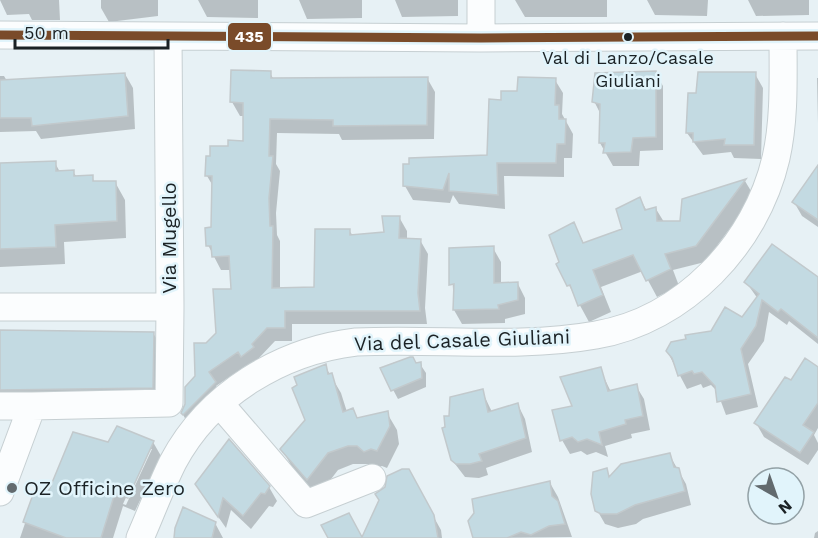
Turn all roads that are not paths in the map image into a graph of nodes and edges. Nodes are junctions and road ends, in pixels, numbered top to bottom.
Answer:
1 (481, 0) edge
2 (0, 34) edge
3 (168, 36) junction
4 (783, 36) junction
5 (818, 36) edge
6 (481, 38) junction
7 (0, 307) edge
8 (170, 307) junction
9 (220, 404) junction
10 (0, 406) edge
11 (32, 406) junction
12 (372, 478) dead end
13 (0, 492) edge
14 (140, 538) edge

1 - 6 street
2 - 3 street
3 - 6 street
3 - 8 street, Via Mugello
4 - 5 street
4 - 6 street
4 - 9 street, Via del Casale Giuliani
7 - 8 street, Via Mugello
8 - 11 street
9 - 12 street
9 - 14 street, Via del Casale Giuliani
10 - 11 street
11 - 13 street

